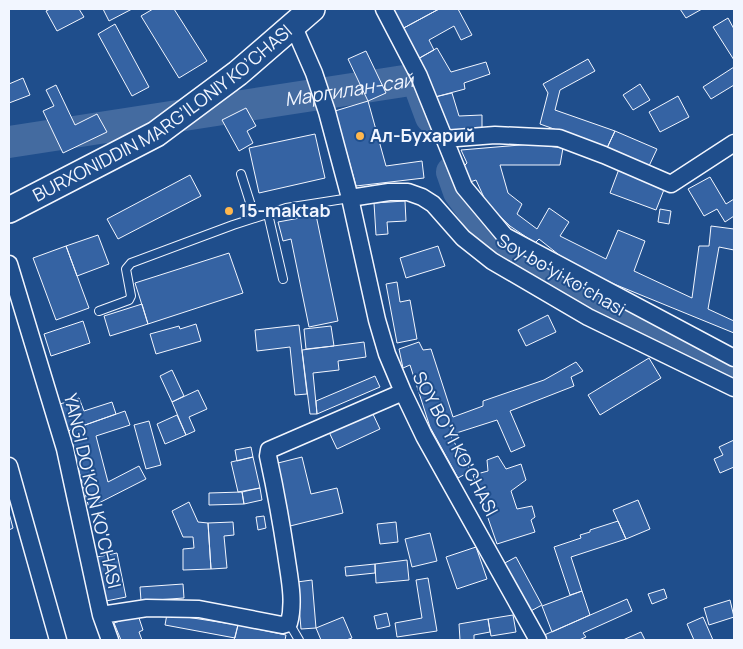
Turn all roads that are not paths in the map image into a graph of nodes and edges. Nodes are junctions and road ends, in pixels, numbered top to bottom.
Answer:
1 (312, 9) edge
2 (384, 9) edge
3 (294, 25) junction
4 (444, 139) junction
5 (734, 143) edge
6 (242, 174) dead end
7 (350, 198) junction
8 (9, 210) edge
9 (268, 214) junction
10 (255, 218) junction
11 (9, 264) edge
12 (283, 279) dead end
13 (99, 311) dead end
14 (734, 358) edge
15 (734, 388) edge
16 (403, 392) junction
17 (9, 466) edge
18 (101, 616) junction
19 (289, 623) junction
20 (58, 640) edge
21 (110, 640) edge
22 (299, 640) edge
23 (538, 640) edge

1 - 3 main road, BURXONIDDIN MARG’ILONIY KO’CHASI
2 - 4 street, Soy boʻyi koʻchasi
3 - 7 street
3 - 8 main road, BURXONIDDIN MARG’ILONIY KO’CHASI
4 - 5 street
4 - 14 street, Soy boʻyi koʻchasi
6 - 10 lane
7 - 9 lane
7 - 15 street, Soy boʻyi koʻchasi
7 - 16 street, SOY BO'YI KO'CHASI
9 - 10 lane
9 - 12 lane
10 - 13 lane
11 - 18 street, YANGI DO'KON KO'CHASI
16 - 19 street
16 - 23 street, SOY BO'YI KO'CHASI
17 - 20 street
18 - 19 street
18 - 21 street, YANGI DO'KON KO'CHASI
19 - 22 lane

